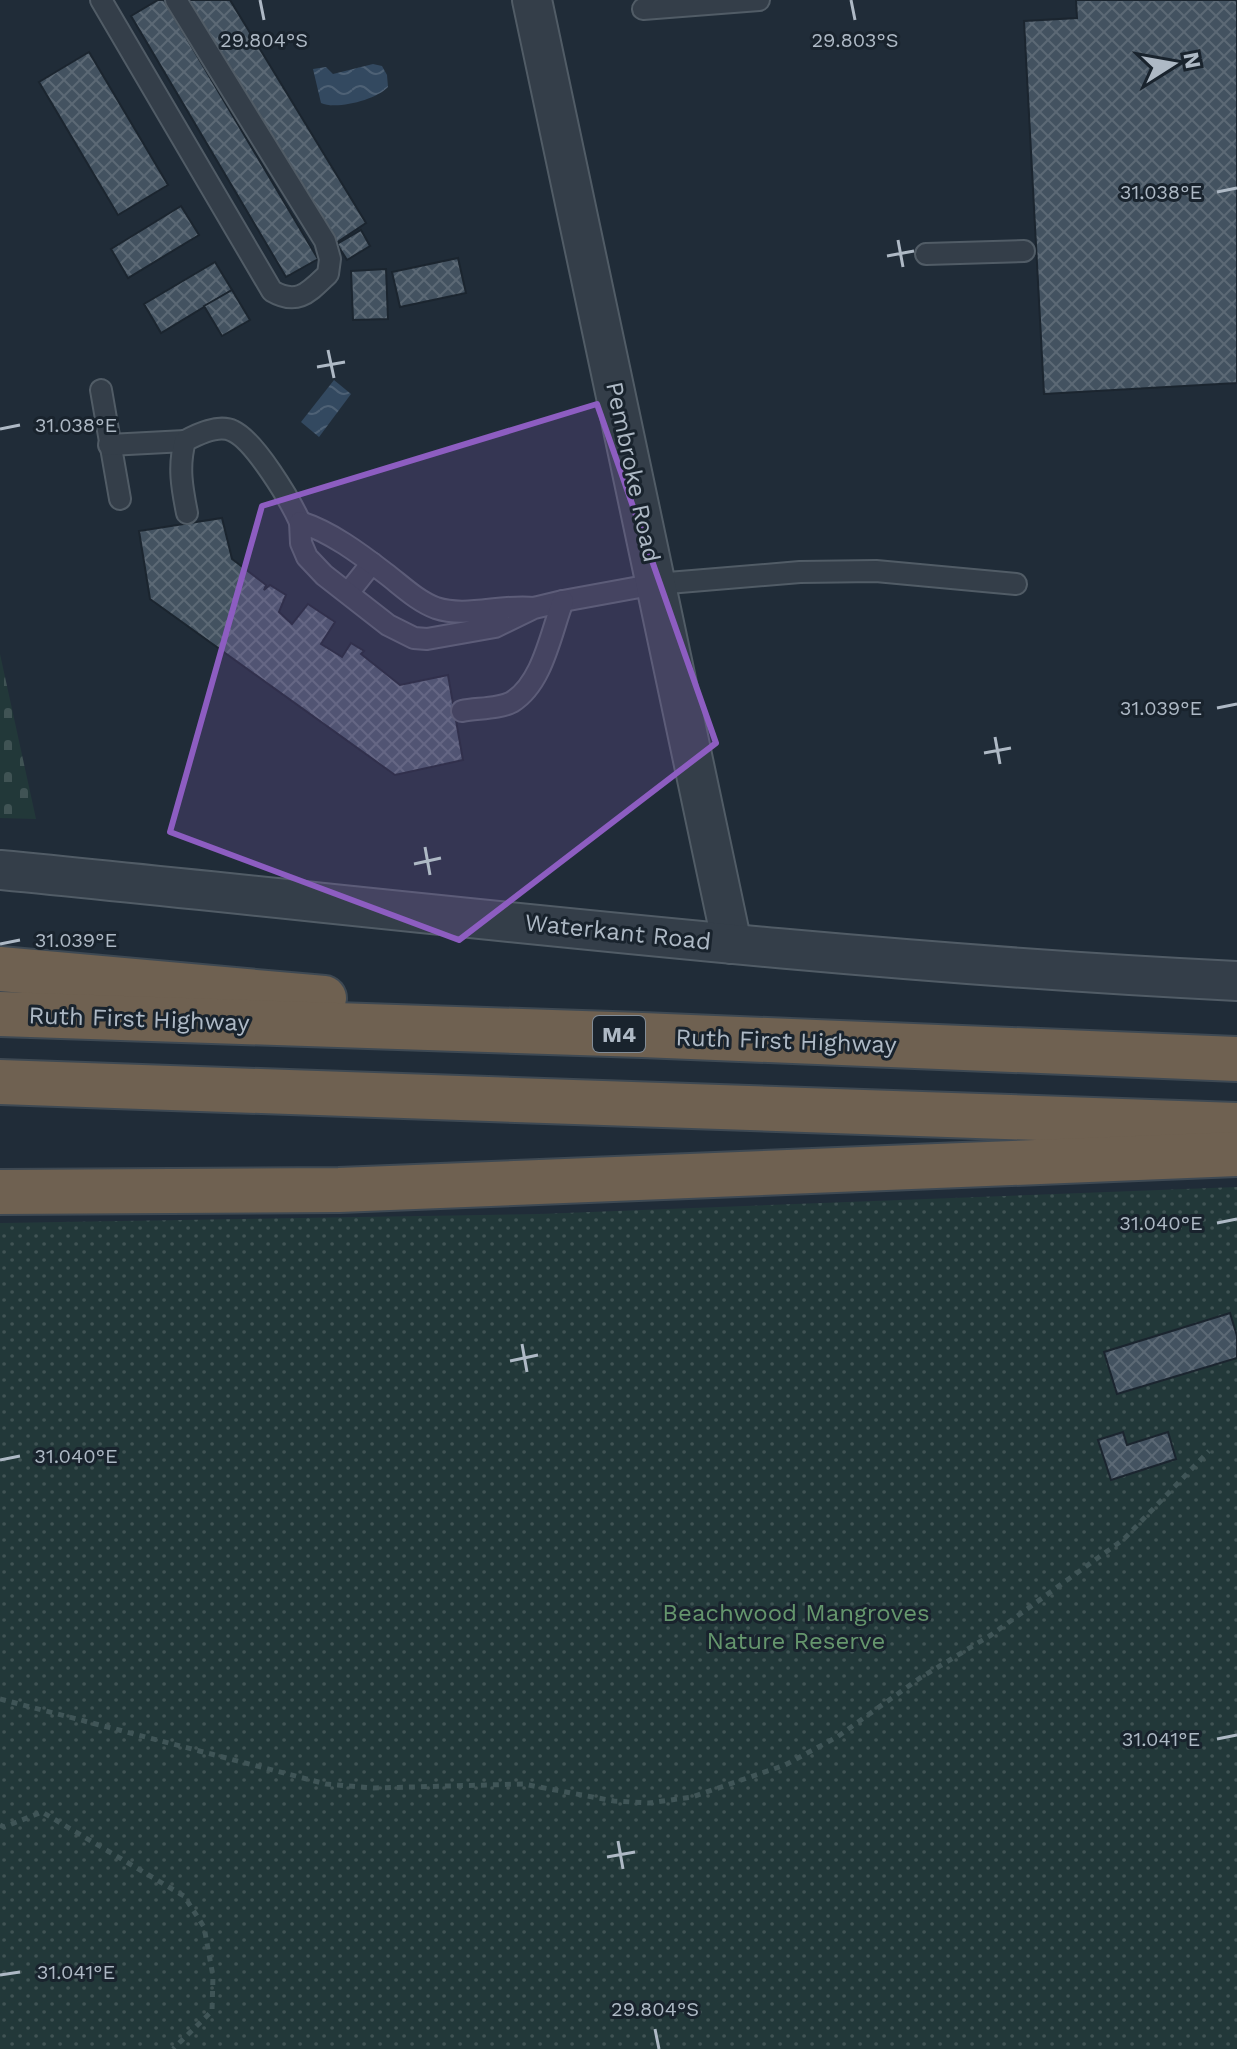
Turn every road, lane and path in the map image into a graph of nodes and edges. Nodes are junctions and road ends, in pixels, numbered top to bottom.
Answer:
1 (176, 0) edge
2 (532, 0) edge
3 (759, 0) edge
4 (105, 1) edge
5 (643, 9) dead end
6 (1024, 251) dead end
7 (926, 254) dead end
8 (101, 390) dead end
9 (185, 441) junction
10 (109, 445) junction
11 (120, 499) dead end
12 (187, 513) dead end
13 (300, 522) junction
14 (372, 563) junction
15 (656, 584) junction
16 (1016, 584) dead end
17 (348, 593) junction
18 (563, 601) junction
19 (534, 608) junction
20 (462, 711) dead end
21 (0, 870) edge
22 (732, 944) junction
23 (0, 969) edge
24 (1237, 981) edge
25 (0, 1014) edge
26 (642, 1035) junction
27 (1237, 1059) edge
28 (0, 1082) edge
29 (1237, 1125) edge
30 (1237, 1154) edge
31 (0, 1192) edge
32 (1209, 1451) dead end
33 (0, 1699) edge
34 (0, 1825) edge
35 (173, 2049) edge

1 - 4 lane
2 - 15 street, Pembroke Road
3 - 5 lane
6 - 7 lane
8 - 10 lane
9 - 10 lane
9 - 12 lane
9 - 13 lane
10 - 11 lane
13 - 14 lane
13 - 17 lane
14 - 17 lane
14 - 19 lane
15 - 16 lane
15 - 18 lane
15 - 22 street, Pembroke Road
17 - 19 lane
18 - 19 lane
18 - 20 lane
21 - 22 street, Waterkant Road
22 - 24 street, Waterkant Road
23 - 26 highway
25 - 26 highway, Ruth First Highway / M4
26 - 27 highway, Ruth First Highway / M4
28 - 29 highway
30 - 31 highway
32 - 33 path
34 - 35 path

